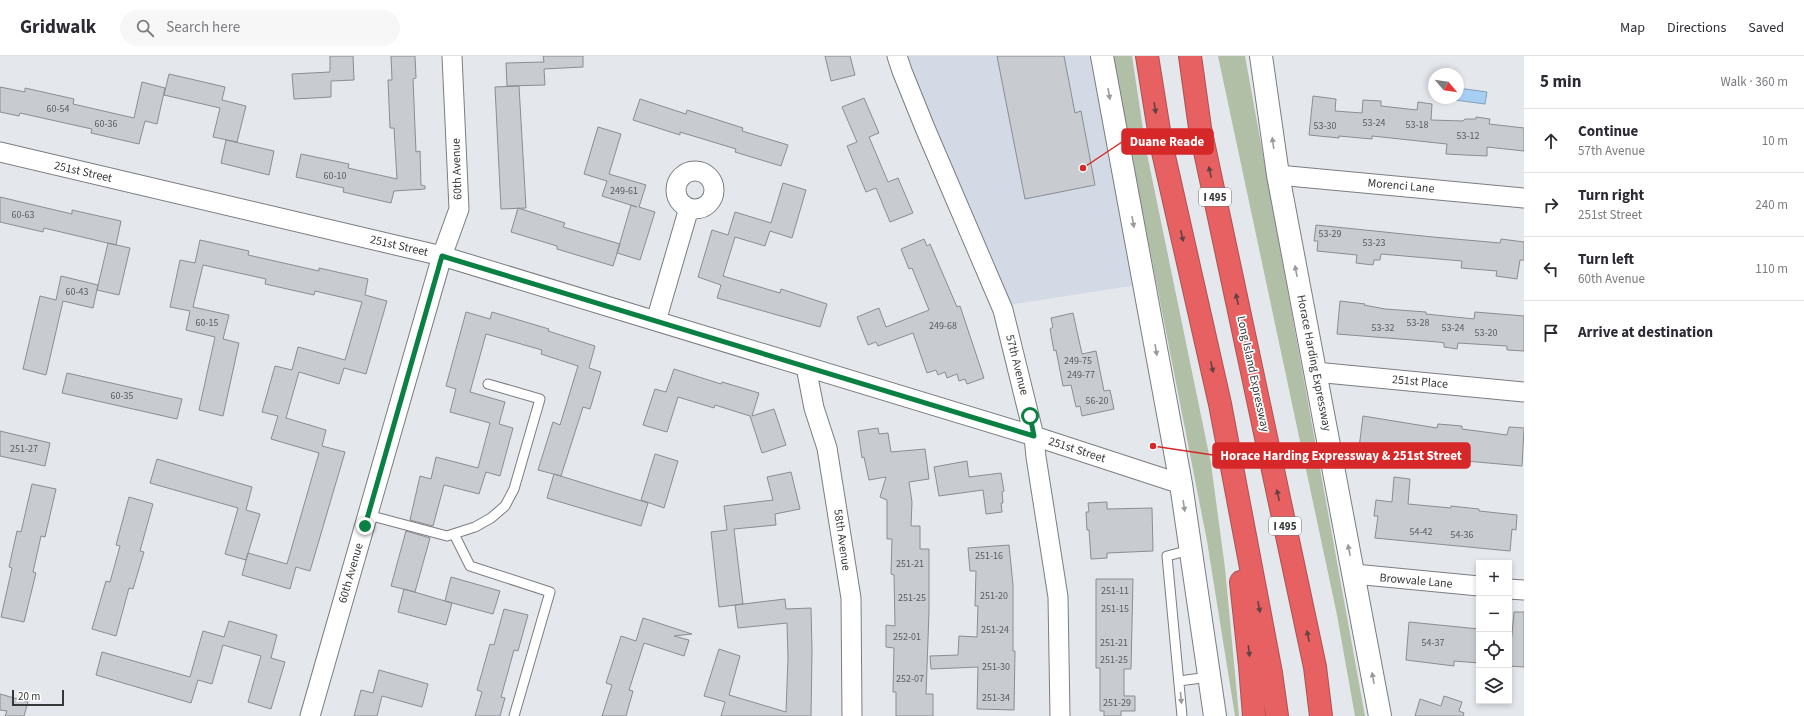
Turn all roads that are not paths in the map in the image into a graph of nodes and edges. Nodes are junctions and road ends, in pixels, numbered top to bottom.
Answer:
1 (452, 56) edge
2 (897, 56) edge
3 (1102, 56) edge
4 (1147, 56) edge
5 (1190, 56) edge
6 (1261, 56) edge
7 (0, 152) edge
8 (1278, 175) junction
9 (1524, 198) edge
10 (689, 208) dead end
11 (442, 256) junction
12 (656, 321) junction
13 (806, 367) junction
14 (1315, 372) junction
15 (488, 384) dead end
16 (1524, 392) edge
17 (1220, 404) junction
18 (1034, 436) junction
19 (1180, 484) junction
20 (368, 515) junction
21 (454, 534) junction
22 (1190, 550) junction
23 (1354, 574) junction
24 (1476, 586) edge
25 (1512, 589) edge
26 (1524, 590) edge
27 (1315, 667) junction
28 (1209, 677) junction
29 (1179, 681) junction
30 (310, 716) edge
31 (514, 716) edge
32 (852, 716) edge
33 (1060, 716) edge
34 (1182, 716) edge
35 (1215, 716) edge
36 (1254, 716) edge
37 (1277, 716) edge
38 (1321, 716) edge
39 (1327, 716) edge
40 (1380, 716) edge

1 - 11 street, 60th Avenue
2 - 18 street, 57th Avenue
3 -> 19 main road
4 -> 17 highway
27 -> 5 highway, Long Island Expressway / I 495
8 -> 6 main road, Horace Harding Expressway
7 - 11 street, 251st Street
8 - 9 street, Morenci Lane
14 -> 8 main road, Horace Harding Expressway
10 - 12 street
11 - 12 street, 251st Street
11 - 20 street, 60th Avenue
12 - 13 street, 251st Street
13 - 18 street, 251st Street
13 - 32 street, 58th Avenue
14 - 16 street, 251st Place
23 -> 14 main road, Horace Harding Expressway
15 - 21 lane
17 -> 36 highway
17 -> 37 highway
18 - 19 street, 251st Street
18 - 33 street, 57th Avenue
19 -> 22 main road
20 - 21 lane
20 - 30 street, 60th Avenue
21 - 31 lane
22 - 28 main road
22 - 29 lane
23 - 24 street, Browvale Lane
40 -> 23 main road, Horace Harding Expressway
25 - 26 street
27 - 38 highway, Long Island Expressway / I 495
27 - 39 highway
28 - 29 lane
28 - 35 main road
29 -> 34 lane

